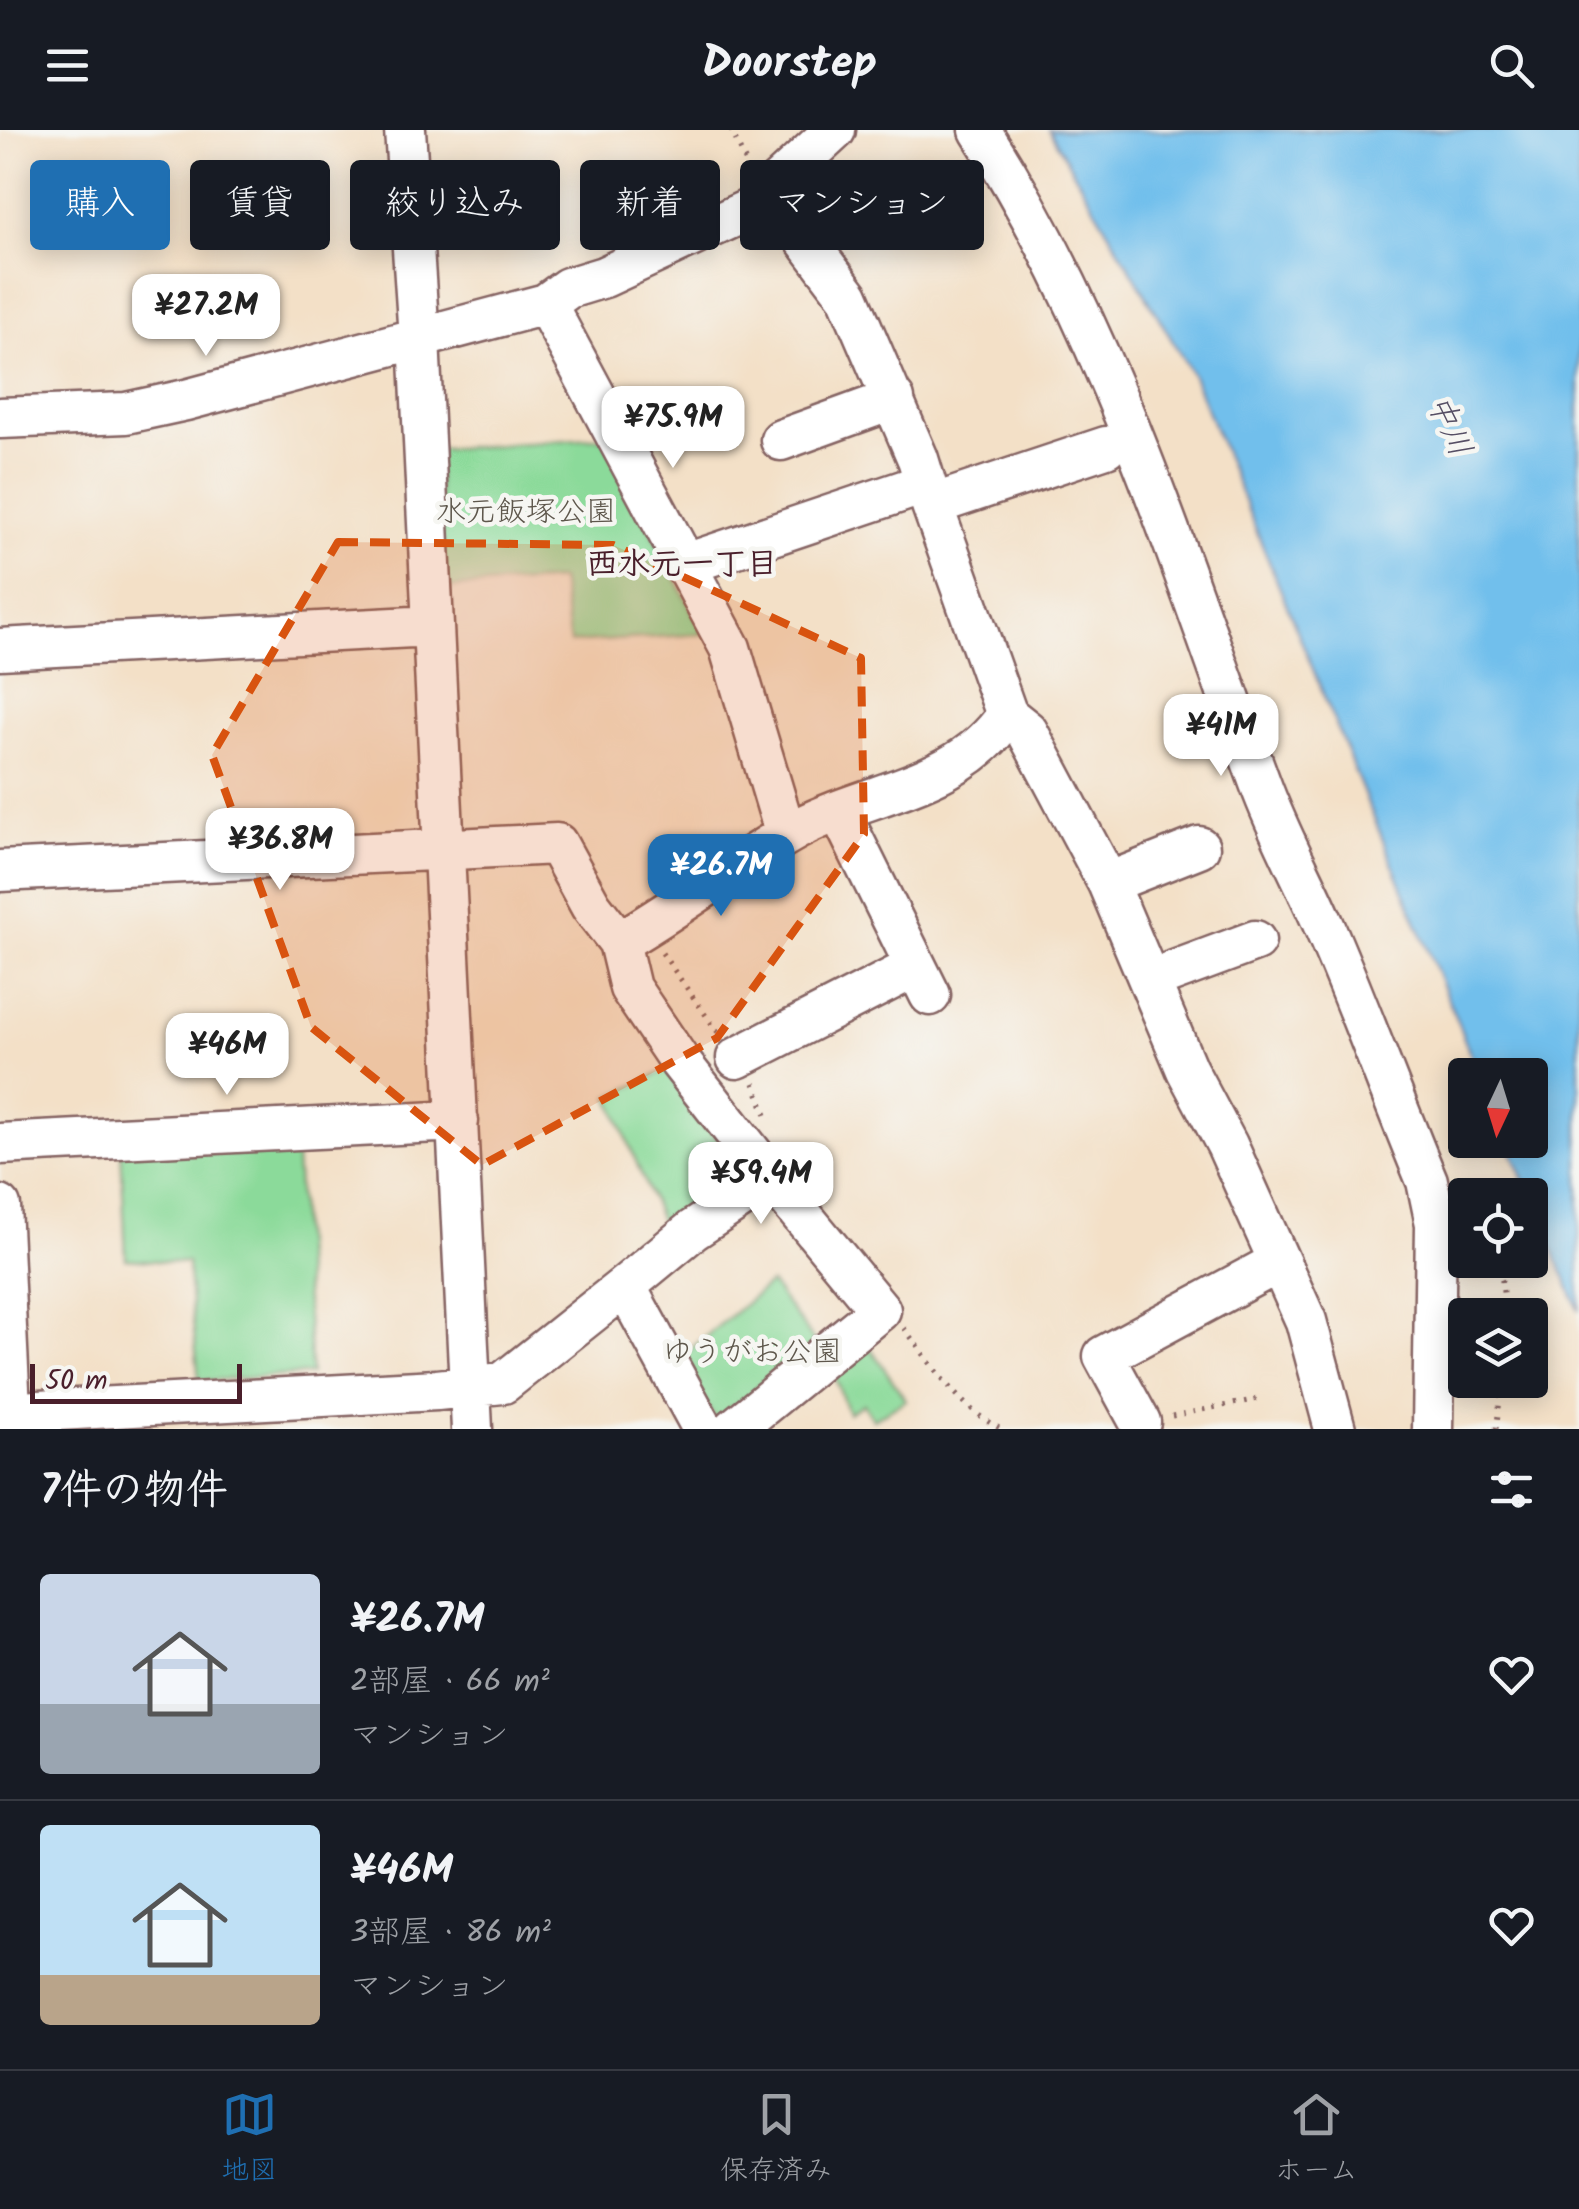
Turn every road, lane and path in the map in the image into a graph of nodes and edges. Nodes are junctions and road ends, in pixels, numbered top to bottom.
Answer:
1 (405, 130) edge
2 (835, 130) edge
3 (980, 130) edge
4 (803, 160) edge
5 (740, 214) edge
6 (813, 250) edge
7 (546, 304) junction
8 (419, 338) junction
9 (894, 399) junction
10 (0, 418) edge
11 (782, 440) dead end
12 (1106, 447) dead end
13 (928, 495) junction
14 (683, 564) junction
15 (432, 626) junction
16 (0, 650) edge
17 (1008, 715) junction
18 (839, 811) junction
19 (786, 834) junction
20 (1199, 847) dead end
21 (442, 850) junction
22 (0, 872) edge
23 (1108, 882) junction
24 (1255, 941) dead end
25 (619, 942) junction
26 (1150, 980) junction
27 (736, 1058) dead end
28 (458, 1120) junction
29 (0, 1144) edge
30 (771, 1178) junction
31 (0, 1206) edge
32 (1279, 1262) junction
33 (625, 1286) junction
34 (880, 1310) junction
35 (470, 1388) junction
36 (1264, 1398) dead end
37 (1500, 1398) edge
38 (7, 1418) edge
39 (1140, 1422) joint
40 (472, 1429) edge
41 (703, 1429) edge
42 (734, 1429) edge
43 (1001, 1429) edge
44 (1335, 1429) edge
45 (1433, 1429) edge
46 (1496, 1429) edge

1 - 8 street
2 - 4 street
3 - 45 street
5 - 7 street
6 - 9 street
7 - 8 street
7 - 14 street
8 - 10 street
8 - 15 street
9 - 11 street
9 - 13 street
12 - 13 street
13 - 14 street
13 - 17 street
14 - 19 street
15 - 16 street
15 - 21 street
17 - 18 street
17 - 23 street
18 - 19 street
18 - 27 street
19 - 25 street
20 - 23 street
21 - 22 street
21 - 25 street
21 - 28 street
23 - 26 street
24 - 26 street
25 - 30 street
26 - 32 street
28 - 29 street
28 - 35 street
30 - 33 street
30 - 34 street
31 - 38 street
32 - 39 street
32 - 44 street
33 - 35 street
33 - 41 street
34 - 42 street
34 - 43 path
35 - 38 street
35 - 40 street
36 - 39 path
37 - 46 path

